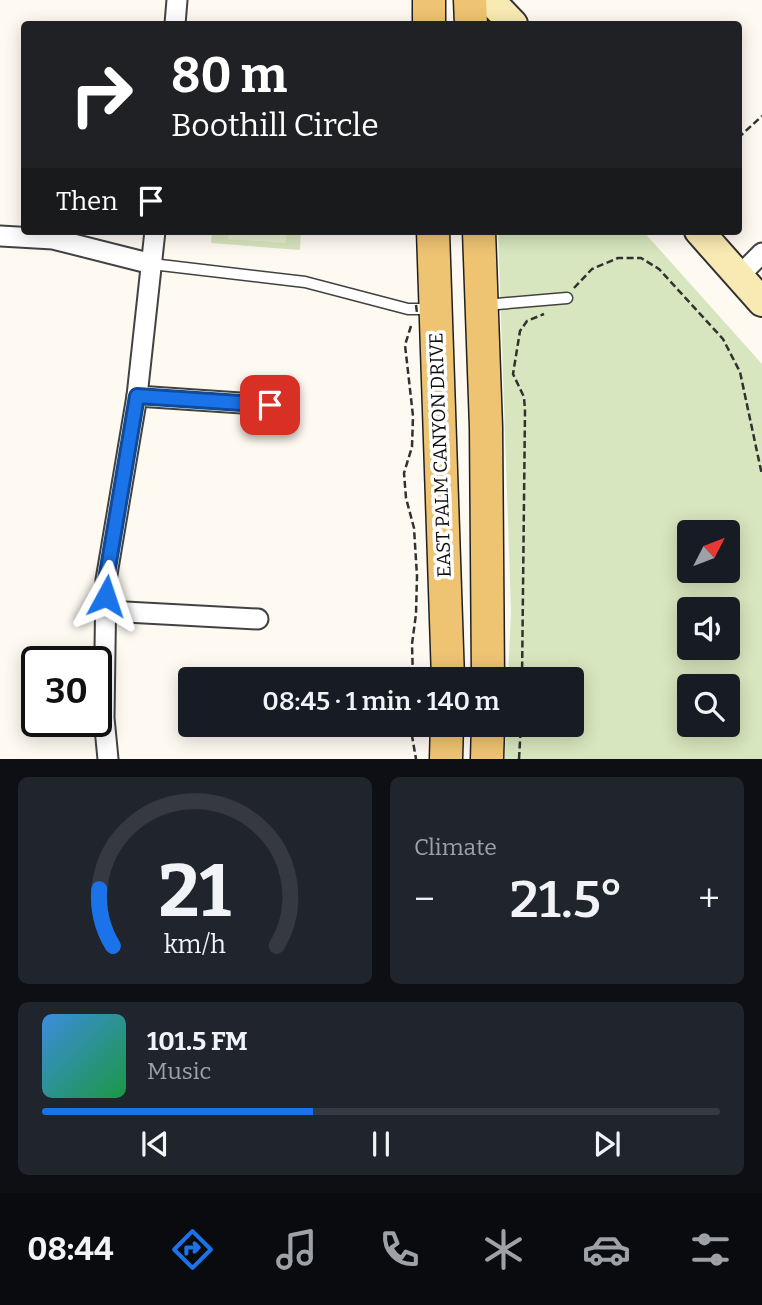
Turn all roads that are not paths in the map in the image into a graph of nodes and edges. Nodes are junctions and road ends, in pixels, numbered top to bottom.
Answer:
1 (177, 0) edge
2 (429, 0) edge
3 (470, 0) edge
4 (491, 0) edge
5 (175, 21) edge
6 (429, 21) edge
7 (471, 21) edge
8 (510, 21) edge
9 (155, 235) edge
10 (433, 235) edge
11 (479, 235) edge
12 (703, 235) edge
13 (0, 236) edge
14 (762, 253) edge
15 (152, 264) junction
16 (739, 276) junction
17 (567, 298) road end
18 (762, 302) edge
19 (497, 304) dead end
20 (419, 309) dead end
21 (137, 396) junction
22 (270, 405) dead end
23 (107, 611) junction
24 (258, 619) dead end
25 (448, 667) edge
26 (488, 667) edge
27 (447, 737) edge
28 (488, 737) edge
29 (108, 759) edge
30 (446, 759) edge
31 (487, 759) edge

1 - 5 street
2 - 6 main road
3 - 7 main road
4 - 8 main road
9 - 15 street
10 - 25 main road, EAST PALM CANYON DRIVE
11 - 26 main road
12 - 16 main road
13 - 15 street
14 - 16 street
15 - 20 lane
15 - 21 street
16 - 18 main road
17 - 19 lane
21 - 22 street
21 - 23 street
23 - 24 street
23 - 29 street
27 - 30 main road
28 - 31 main road

